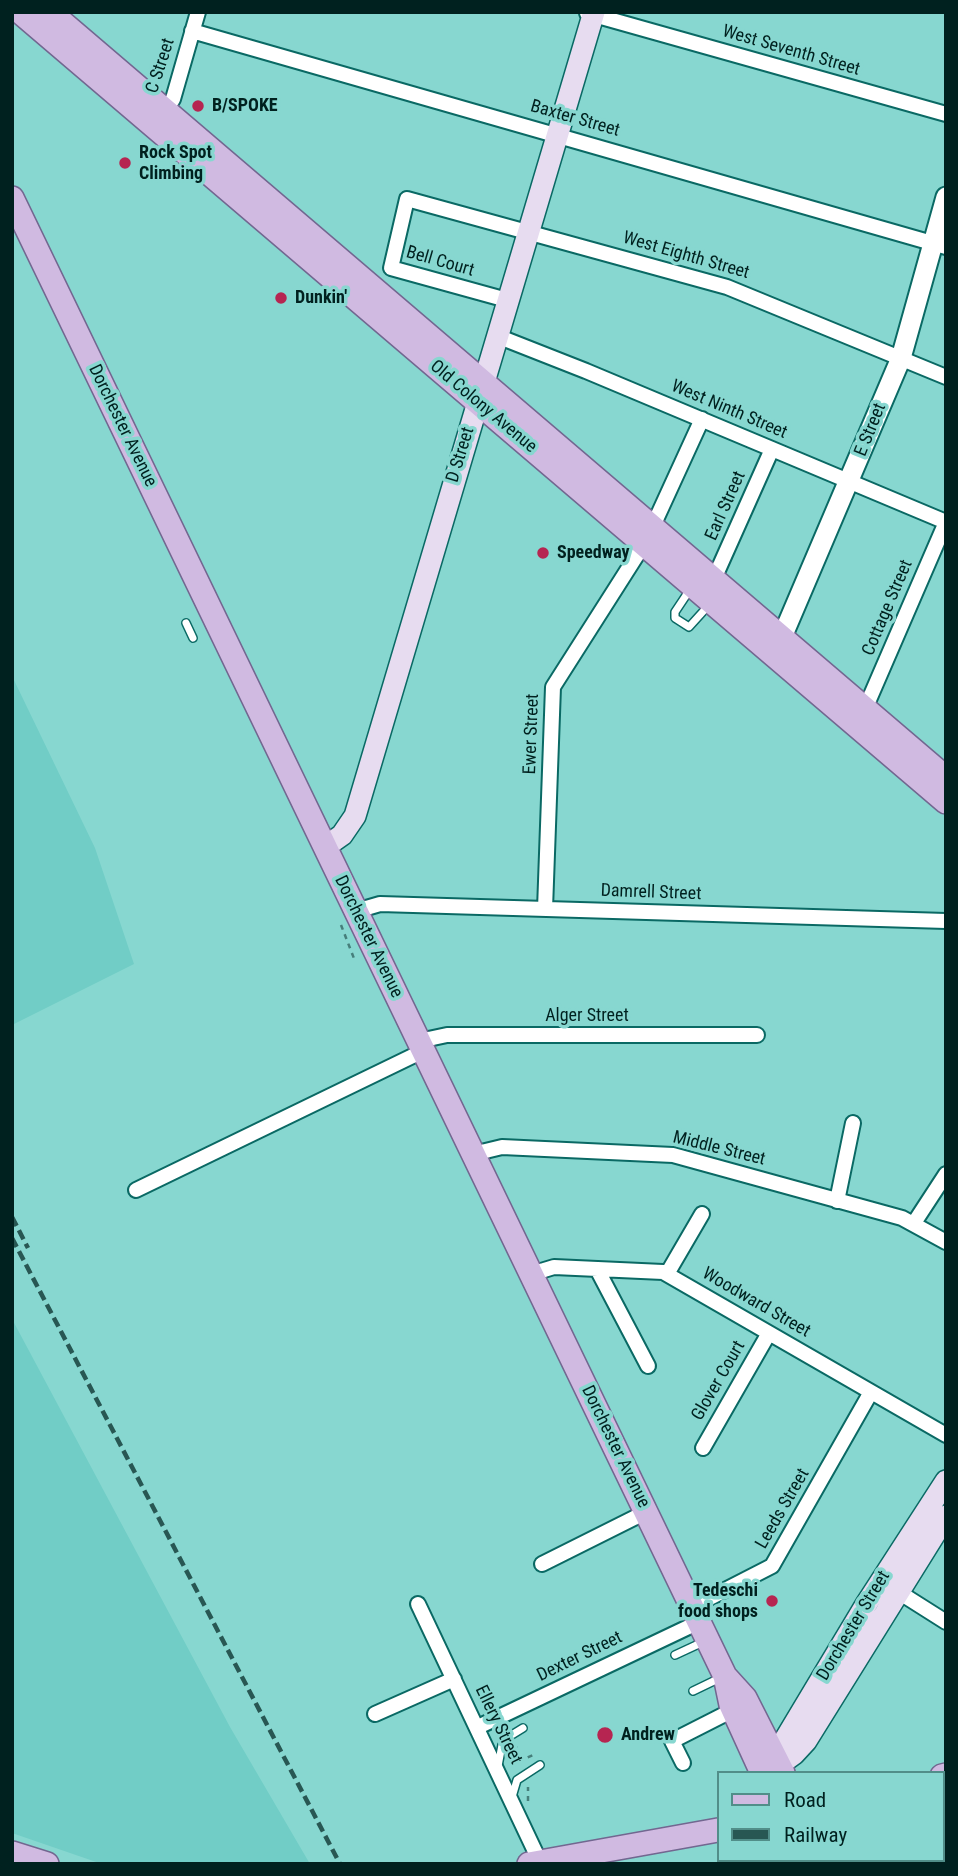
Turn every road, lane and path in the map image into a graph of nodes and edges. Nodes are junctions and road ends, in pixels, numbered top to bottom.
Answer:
1 (20, 12) edge
2 (50, 12) edge
3 (198, 12) edge
4 (591, 13) edge
5 (192, 31) junction
6 (946, 114) edge
7 (159, 119) junction
8 (556, 133) junction
9 (946, 197) edge
10 (12, 198) edge
11 (407, 199) joint
12 (528, 231) junction
13 (939, 245) edge
14 (507, 300) junction
15 (497, 337) junction
16 (901, 358) junction
17 (946, 377) edge
18 (484, 381) junction
19 (477, 404) junction
20 (702, 419) junction
21 (772, 449) junction
22 (850, 481) junction
23 (946, 522) edge
24 (648, 535) junction
25 (704, 582) junction
26 (711, 602) junction
27 (186, 623) dead end
28 (193, 638) dead end
29 (776, 645) junction
30 (865, 709) junction
31 (946, 778) edge
32 (946, 802) edge
33 (325, 847) junction
34 (545, 909) junction
35 (348, 914) junction
36 (946, 921) edge
37 (355, 961) dead end
38 (757, 1035) dead end
39 (421, 1046) junction
40 (853, 1123) dead end
41 (473, 1154) junction
42 (946, 1174) edge
43 (136, 1190) dead end
44 (837, 1201) junction
45 (702, 1214) dead end
46 (914, 1223) junction
47 (946, 1242) edge
48 (597, 1269) junction
49 (531, 1274) junction
50 (667, 1274) junction
51 (769, 1333) junction
52 (648, 1366) dead end
53 (871, 1392) junction
54 (946, 1435) edge
55 (703, 1448) dead end
56 (946, 1482) edge
57 (646, 1512) junction
58 (946, 1516) edge
59 (542, 1564) dead end
60 (897, 1591) junction
61 (418, 1604) dead end
62 (946, 1622) edge
63 (700, 1623) junction
64 (675, 1655) dead end
65 (725, 1676) junction
66 (454, 1679) junction
67 (692, 1691) dead end
68 (733, 1710) junction
69 (375, 1714) dead end
70 (478, 1727) junction
71 (523, 1728) dead end
72 (522, 1743) dead end
73 (535, 1754) dead end
74 (682, 1763) dead end
75 (540, 1765) dead end
76 (772, 1769) edge
77 (499, 1770) junction
78 (535, 1782) dead end
79 (512, 1801) junction
80 (528, 1804) dead end
81 (716, 1830) edge
82 (12, 1854) edge
83 (537, 1863) edge
84 (29, 1864) edge
85 (47, 1864) edge

1 - 7 main road, Old Colony Avenue
2 - 7 main road, Old Colony Avenue
3 - 5 street, C Street
4 - 6 street, West Seventh Street
4 - 8 main road, D Street
5 - 7 street, C Street
5 - 8 street, Baxter Street
7 - 18 main road, Old Colony Avenue
7 - 19 main road, Old Colony Avenue
8 - 12 main road, D Street
8 - 13 street, Baxter Street
9 - 13 street, E Street
10 - 33 main road, Dorchester Avenue
11 - 12 street, West Eighth Street
11 - 14 street, Bell Court
12 - 14 main road, D Street
12 - 16 street, West Eighth Street
13 - 16 street, E Street
14 - 15 main road, D Street
15 - 18 main road, D Street
15 - 20 street, West Ninth Street
16 - 17 street, West Eighth Street
16 - 22 street, E Street
18 - 19 main road, D Street
18 - 24 main road, Old Colony Avenue
19 - 24 main road, Old Colony Avenue
19 - 33 main road, D Street
20 - 21 street, West Ninth Street
20 - 24 street, Ewer Street
21 - 22 street, West Ninth Street
21 - 25 street, Earl Street
22 - 23 street, West Ninth Street
22 - 29 street, E Street
23 - 30 street, Cottage Street
24 - 25 main road, Old Colony Avenue
24 - 34 street, Ewer Street
25 - 26 main road, Old Colony Avenue
25 - 26 lane
25 - 29 main road, Old Colony Avenue
26 - 29 main road, Old Colony Avenue
27 - 28 lane
29 - 30 main road, Old Colony Avenue
29 - 32 main road, Old Colony Avenue
30 - 31 main road, Old Colony Avenue
33 - 35 main road, Dorchester Avenue
34 - 35 street, Damrell Street
34 - 36 street, Damrell Street
35 - 37 path
35 - 39 main road, Dorchester Avenue
38 - 39 street, Alger Street
39 - 41 main road, Dorchester Avenue
39 - 43 street, Alger Street
40 - 44 street
41 - 44 street, Middle Street
41 - 49 main road, Dorchester Avenue
42 - 46 street
44 - 46 street, Middle Street
45 - 50 street
46 - 47 street, Middle Street
48 - 49 street, Woodward Street
48 - 50 street, Woodward Street
48 - 52 street
49 - 57 main road, Dorchester Avenue
50 - 51 street, Woodward Street
51 - 53 street, Woodward Street
51 - 55 street, Glover Court
53 - 54 street, Woodward Street
53 - 63 street, Leeds Street
56 - 76 main road, Dorchester Street
57 - 59 street
57 - 63 main road, Dorchester Avenue
58 - 60 main road, Dorchester Street
60 - 62 street
60 - 76 main road, Dorchester Street
61 - 66 street, Ellery Street
63 - 64 lane
63 - 65 main road, Dorchester Avenue
63 - 70 street, Dexter Street
65 - 67 lane
65 - 68 main road, Dorchester Avenue
65 - 76 main road, Dorchester Avenue
66 - 69 street
66 - 70 street, Ellery Street
68 - 74 street
68 - 76 main road, Dorchester Avenue
70 - 77 street, Ellery Street
71 - 77 lane
72 - 73 path
75 - 79 lane
77 - 79 street, Ellery Street
78 - 80 path
79 - 83 street, Ellery Street
81 - 83 main road
82 - 84 main road
82 - 85 main road

